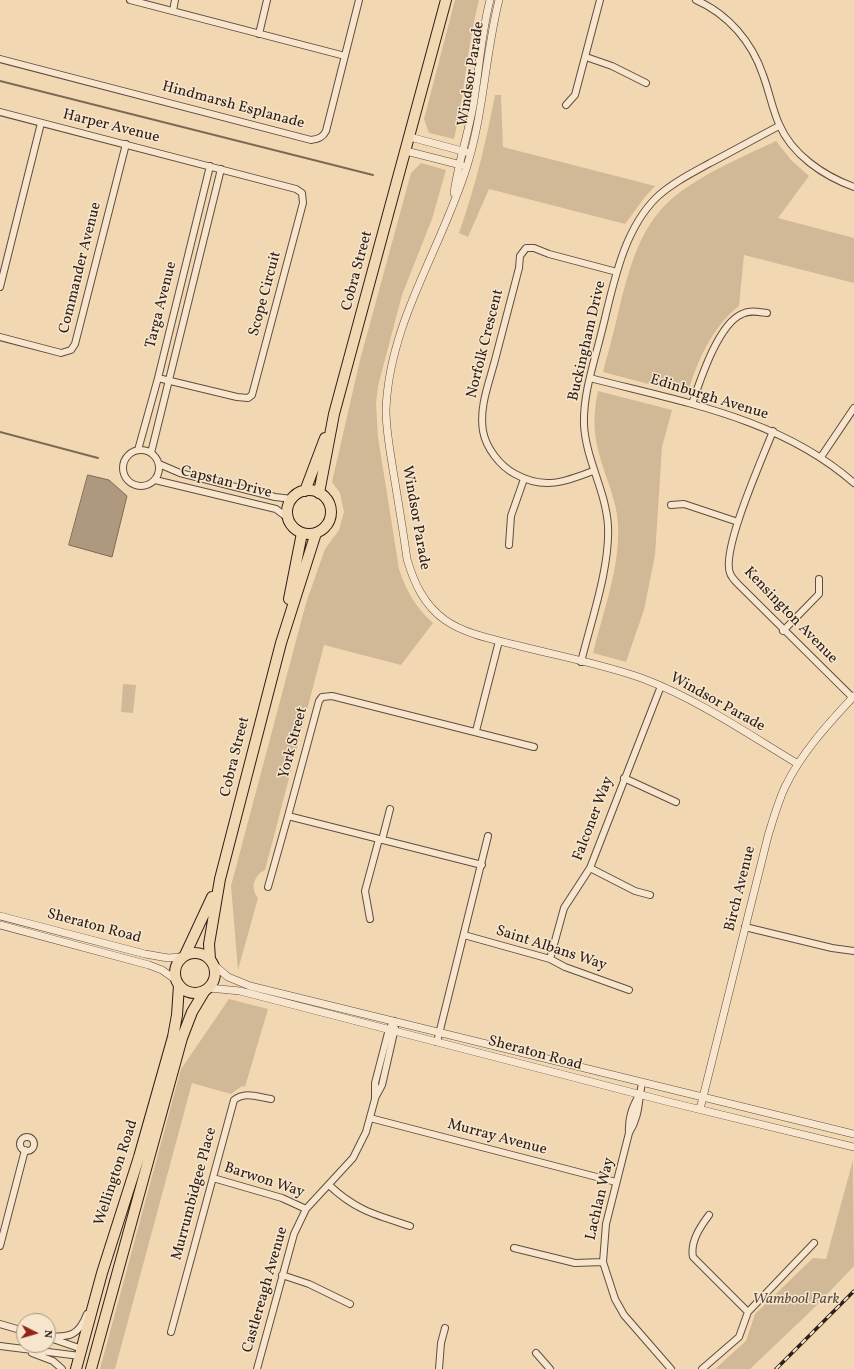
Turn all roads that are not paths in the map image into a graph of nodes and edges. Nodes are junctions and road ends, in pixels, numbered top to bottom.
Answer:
1 (130, 0) edge
2 (175, 0) edge
3 (268, 0) edge
4 (359, 0) edge
5 (441, 0) edge
6 (446, 0) edge
7 (490, 0) edge
8 (499, 0) edge
9 (600, 0) edge
10 (696, 0) edge
11 (173, 11) junction
12 (259, 34) junction
13 (345, 56) junction
14 (586, 58) junction
15 (0, 59) edge
16 (646, 83) dead end
17 (566, 105) dead end
18 (0, 112) edge
19 (41, 123) junction
20 (779, 126) junction
21 (410, 137) junction
22 (126, 144) junction
23 (406, 150) junction
24 (462, 150) junction
25 (471, 153) junction
26 (458, 164) junction
27 (215, 167) junction
28 (467, 167) junction
29 (854, 187) edge
30 (453, 205) junction
31 (618, 272) junction
32 (0, 287) edge
33 (766, 313) dead end
34 (0, 337) edge
35 (158, 378) junction
36 (590, 378) junction
37 (170, 381) junction
38 (692, 404) junction
39 (854, 408) edge
40 (334, 414) junction
41 (773, 431) junction
42 (138, 450) junction
43 (151, 452) junction
44 (821, 458) junction
45 (159, 464) junction
46 (593, 471) junction
47 (524, 479) junction
48 (155, 480) junction
49 (854, 483) edge
50 (305, 491) junction
51 (319, 493) junction
52 (292, 499) junction
53 (671, 505) dead end
54 (288, 518) junction
55 (738, 522) junction
56 (302, 533) junction
57 (316, 533) junction
58 (509, 545) dead end
59 (819, 578) dead end
60 (784, 631) junction
61 (499, 641) junction
62 (281, 643) junction
63 (581, 662) junction
64 (661, 686) junction
65 (853, 697) edge
66 (476, 731) junction
67 (534, 747) dead end
68 (798, 764) junction
69 (624, 778) junction
70 (676, 802) dead end
71 (390, 809) dead end
72 (288, 816) junction
73 (488, 836) dead end
74 (380, 839) junction
75 (482, 865) junction
76 (590, 868) junction
77 (220, 879) junction
78 (268, 887) dead end
79 (650, 895) dead end
80 (0, 916) edge
81 (370, 919) dead end
82 (0, 925) edge
83 (745, 927) junction
84 (464, 934) junction
85 (79, 937) junction
86 (78, 945) junction
87 (854, 951) edge
88 (184, 956) junction
89 (550, 959) junction
90 (212, 962) junction
91 (177, 982) junction
92 (206, 990) junction
93 (629, 990) dead end
94 (394, 1021) junction
95 (392, 1030) junction
96 (439, 1032) junction
97 (437, 1042) junction
98 (642, 1083) junction
99 (639, 1094) junction
100 (703, 1098) junction
101 (271, 1099) dead end
102 (700, 1109) junction
103 (370, 1118) junction
104 (854, 1134) edge
105 (854, 1147) edge
106 (25, 1150) dead end
107 (213, 1178) junction
108 (616, 1182) junction
109 (329, 1184) junction
110 (306, 1209) junction
111 (709, 1215) dead end
112 (410, 1226) dead end
113 (814, 1243) dead end
114 (0, 1246) edge
115 (514, 1248) dead end
116 (603, 1262) junction
117 (102, 1273) junction
118 (282, 1275) junction
119 (112, 1291) junction
120 (350, 1304) dead end
121 (748, 1312) junction
122 (0, 1324) edge
123 (445, 1328) dead end
124 (16, 1329) edge
125 (171, 1332) dead end
126 (56, 1336) edge
127 (56, 1341) edge
128 (0, 1346) edge
129 (16, 1348) edge
130 (56, 1351) edge
131 (33, 1353) edge
132 (82, 1353) junction
133 (536, 1353) dead end
134 (62, 1369) edge
135 (76, 1369) edge
136 (85, 1369) edge
137 (91, 1369) edge
138 (257, 1369) edge
139 (439, 1369) edge
140 (550, 1369) edge
141 (671, 1369) edge
142 (702, 1369) edge

1 - 11 street
2 - 11 street
3 - 12 street
4 - 13 street, Hindmarsh Esplanade
5 - 21 highway, Cobra Street
6 - 21 highway, Cobra Street
7 - 24 street, Windsor Parade
8 - 25 street, Windsor Parade
9 - 14 street
10 - 20 street
11 - 12 street
12 - 13 street
13 - 15 street, Hindmarsh Esplanade
14 - 16 street
14 - 17 street
18 - 19 street, Harper Avenue
19 - 22 street, Harper Avenue
19 - 32 street
20 - 29 street
20 - 31 street, Buckingham Drive
21 - 23 highway, Cobra Street
21 - 24 street
22 - 27 street, Harper Avenue
22 - 34 street, Commander Avenue
23 - 26 street
23 - 40 highway, Cobra Street
24 - 25 street
24 - 26 street, Windsor Parade
25 - 28 street, Windsor Parade
26 - 28 street
26 - 30 street, Windsor Parade
27 - 35 street, Targa Avenue
27 - 37 street, Targa Avenue
27 - 37 street, Scope Circuit
28 - 30 street, Windsor Parade
30 - 61 street, Windsor Parade
31 - 36 street, Buckingham Drive
31 - 47 street, Norfolk Crescent
33 - 38 street
35 - 37 street, Scope Circuit
35 - 42 street, Targa Avenue
36 - 38 street, Edinburgh Avenue
36 - 46 street, Buckingham Drive
37 - 43 street, Targa Avenue
38 - 41 street, Edinburgh Avenue
39 - 44 street
40 - 50 highway, Cobra Street
40 - 51 highway, Cobra Street
41 - 44 street, Edinburgh Avenue
41 - 55 street, Kensington Avenue
42 - 43 street
42 - 48 street
43 - 45 street
44 - 49 street, Edinburgh Avenue
45 - 48 street
45 - 52 street, Capstan Drive
46 - 47 street, Norfolk Crescent
46 - 63 street, Buckingham Drive
47 - 58 street
48 - 54 street, Capstan Drive
50 - 51 highway
50 - 52 highway
51 - 57 highway
52 - 54 highway
53 - 55 street
54 - 56 highway
55 - 60 street, Kensington Avenue
56 - 57 highway
56 - 62 highway, Cobra Street
57 - 62 highway, Cobra Street
59 - 60 street
60 - 65 street, Kensington Avenue
61 - 63 street, Windsor Parade
61 - 66 street
62 - 77 highway, Cobra Street
63 - 64 street, Windsor Parade
64 - 68 street, Windsor Parade
64 - 69 street, Falconer Way
65 - 68 street, Birch Avenue
66 - 67 street, York Street
66 - 72 street, York Street
68 - 83 street, Birch Avenue
69 - 70 street
69 - 76 street, Falconer Way
71 - 74 street
72 - 74 street
72 - 78 street
73 - 75 street
74 - 75 street
74 - 81 street
75 - 84 street
76 - 79 street
76 - 89 street, Falconer Way
77 - 88 highway, Cobra Street
77 - 90 highway, Cobra Street
80 - 85 street, Sheraton Road
82 - 86 street, Sheraton Road
83 - 87 street
83 - 100 street, Birch Avenue
84 - 89 street, Saint Albans Way
84 - 96 street
85 - 86 street
85 - 88 street, Sheraton Road
86 - 91 street, Sheraton Road
88 - 90 highway
88 - 91 highway
89 - 93 street, Saint Albans Way
90 - 92 highway
90 - 94 street, Sheraton Road
91 - 92 highway
91 - 117 highway, Wellington Road
92 - 95 street, Sheraton Road
92 - 119 highway, Wellington Road
94 - 95 street, Castlereagh Avenue
94 - 96 street, Sheraton Road
95 - 97 street, Sheraton Road
95 - 103 street, Castlereagh Avenue
96 - 97 street
96 - 98 street, Sheraton Road
97 - 99 street, Sheraton Road
98 - 99 street, Lachlan Way
98 - 100 street, Sheraton Road
99 - 102 street, Sheraton Road
99 - 108 street, Lachlan Way
100 - 102 street, Birch Avenue
100 - 104 street, Sheraton Road
101 - 107 street, Murrumbidgee Place
102 - 105 street, Sheraton Road
103 - 108 street, Murray Avenue
103 - 109 street, Castlereagh Avenue
106 - 114 street
107 - 110 street, Barwon Way
107 - 125 street, Murrumbidgee Place
108 - 116 street, Lachlan Way
109 - 110 street, Castlereagh Avenue
109 - 112 street
110 - 118 street, Castlereagh Avenue
111 - 121 street
113 - 121 street
115 - 116 street
116 - 141 street, Lachlan Way
117 - 126 street
117 - 132 highway, Wellington Road
118 - 120 street
118 - 138 street, Castlereagh Avenue
119 - 132 highway
119 - 137 highway, Wellington Road
121 - 142 street
122 - 124 street
123 - 139 street
127 - 132 street
128 - 129 street
130 - 132 street
131 - 134 street
132 - 135 highway, Wellington Road
132 - 136 highway
133 - 140 street

